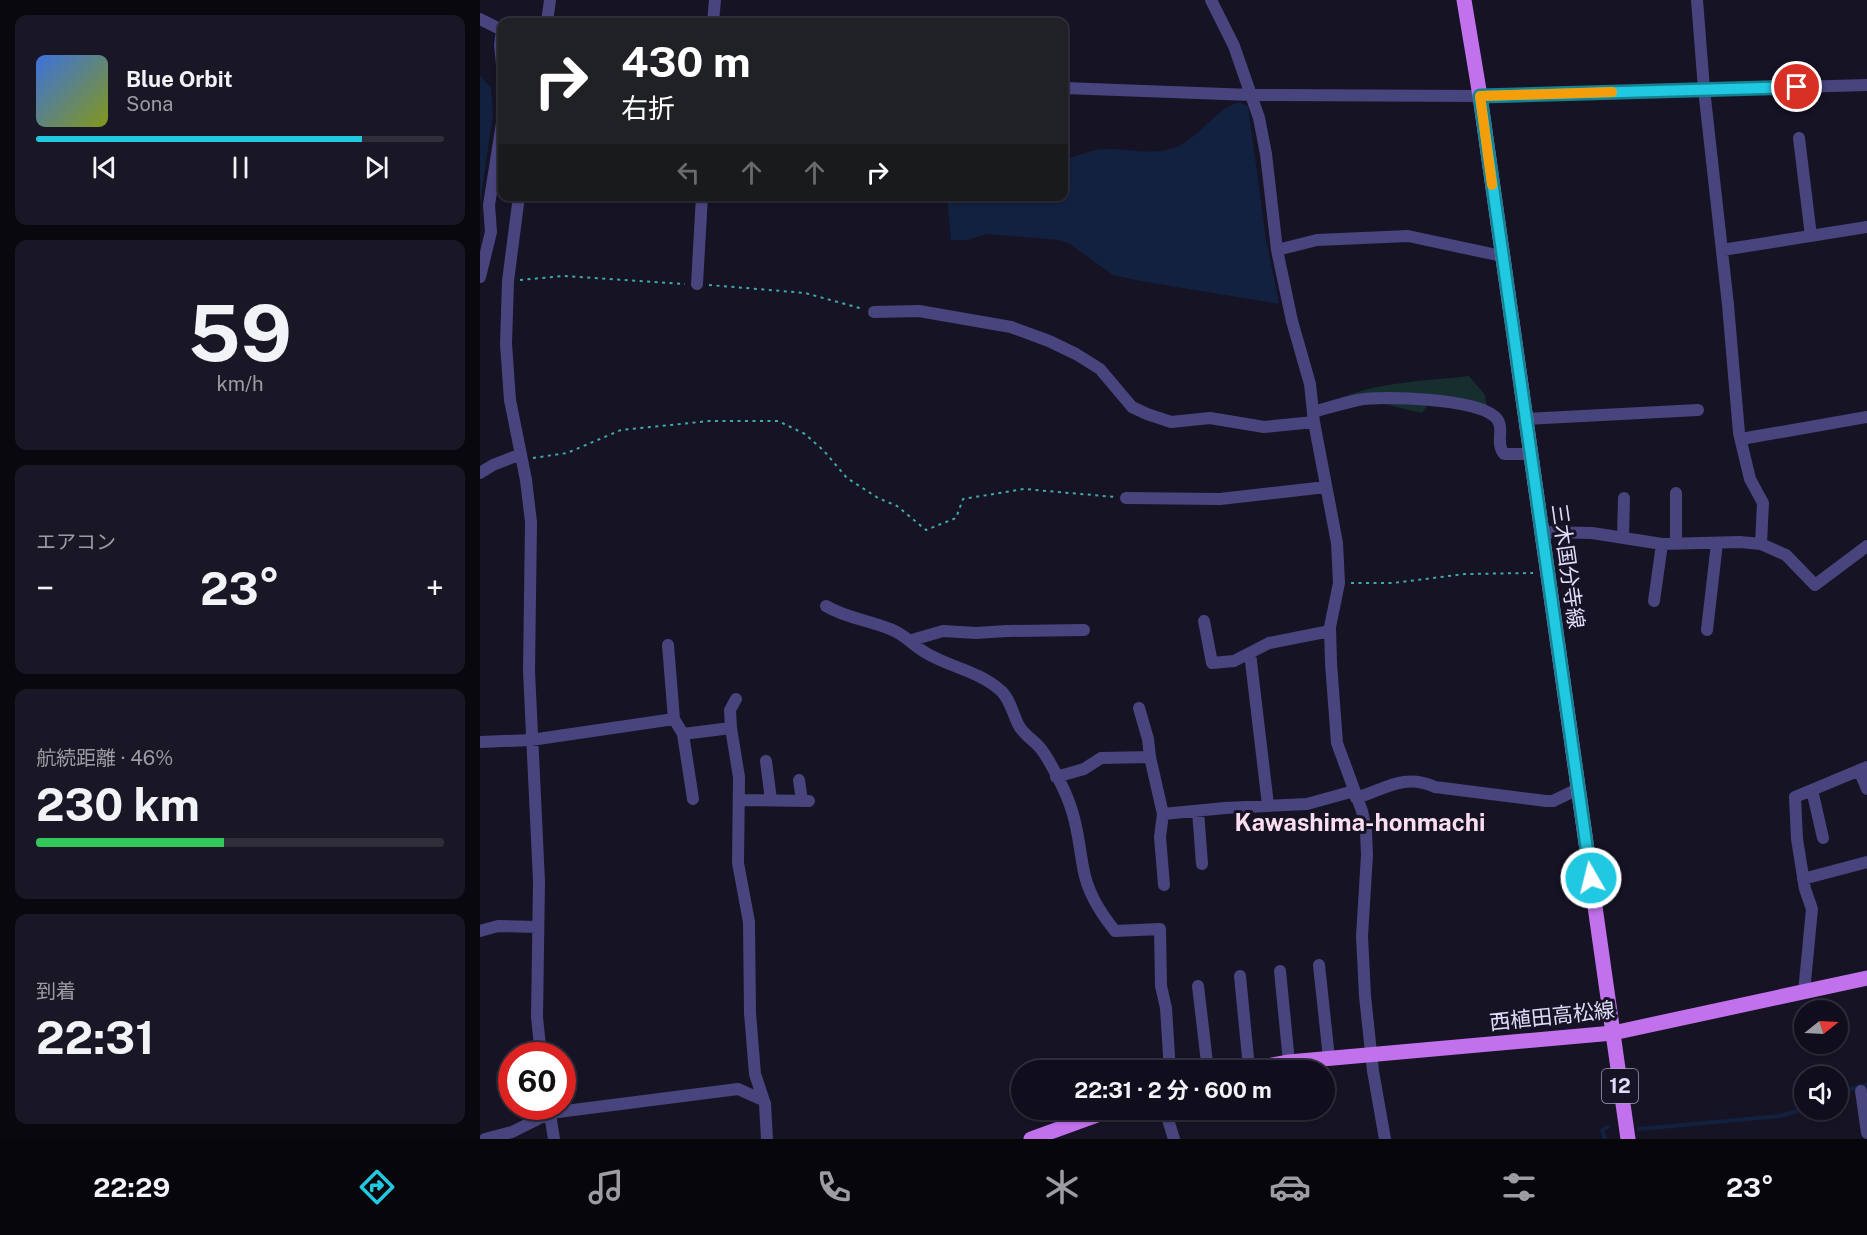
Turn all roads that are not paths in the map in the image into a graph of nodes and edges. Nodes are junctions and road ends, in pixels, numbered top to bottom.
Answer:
1 (550, 0) edge
2 (715, 0) edge
3 (1211, 0) edge
4 (1464, 0) edge
5 (1697, 0) edge
6 (548, 18) edge
7 (713, 18) edge
8 (480, 19) edge
9 (498, 28) edge
10 (1867, 85) edge
11 (1068, 88) edge
12 (1704, 90) junction
13 (1251, 95) junction
14 (1480, 96) junction
15 (1798, 138) dead end
16 (498, 148) edge
17 (518, 201) edge
18 (702, 201) edge
19 (1867, 227) edge
20 (1811, 236) junction
21 (1277, 250) junction
22 (1722, 250) junction
23 (1502, 256) junction
24 (480, 277) edge
25 (697, 284) dead end
26 (874, 312) dead end
27 (1698, 410) dead end
28 (1314, 417) junction
29 (1867, 417) edge
30 (1525, 419) junction
31 (1741, 439) junction
32 (1530, 454) junction
33 (522, 457) junction
34 (480, 473) edge
35 (1326, 487) junction
36 (1676, 493) dead end
37 (1126, 498) road end
38 (1624, 498) dead end
39 (1541, 532) junction
40 (1623, 538) junction
41 (1717, 543) junction
42 (1662, 544) junction
43 (1676, 544) junction
44 (1761, 544) junction
45 (1867, 546) edge
46 (1654, 601) dead end
47 (826, 606) dead end
48 (1204, 621) dead end
49 (1084, 630) dead end
50 (1707, 630) dead end
51 (1330, 632) junction
52 (912, 640) junction
53 (668, 645) dead end
54 (1250, 653) junction
55 (736, 699) dead end
56 (1139, 708) dead end
57 (674, 719) junction
58 (731, 728) junction
59 (683, 734) junction
60 (531, 740) junction
61 (480, 742) edge
62 (1150, 758) junction
63 (766, 761) dead end
64 (1863, 769) edge
65 (1056, 777) junction
66 (799, 780) dead end
67 (1578, 789) junction
68 (1867, 789) edge
69 (1812, 790) junction
70 (1355, 794) junction
71 (693, 799) dead end
72 (739, 800) junction
73 (771, 800) junction
74 (1268, 806) junction
75 (1198, 811) junction
76 (1163, 814) junction
77 (1823, 838) dead end
78 (1867, 862) edge
79 (1202, 864) dead end
80 (1803, 879) junction
81 (1164, 885) dead end
82 (538, 927) junction
83 (480, 931) edge
84 (1319, 964) dead end
85 (1280, 971) dead end
86 (1240, 976) dead end
87 (1867, 978) edge
88 (1198, 986) dead end
89 (1804, 992) junction
90 (1613, 1033) junction
91 (540, 1042) edge
92 (1370, 1055) junction
93 (1329, 1058) junction
94 (1169, 1060) edge
95 (1207, 1060) edge
96 (1243, 1060) edge
97 (1289, 1060) edge
98 (1309, 1060) edge
99 (755, 1074) junction
100 (738, 1089) junction
101 (1861, 1091) dead end
102 (763, 1100) junction
103 (576, 1107) edge
104 (534, 1120) edge
105 (551, 1120) edge
106 (1083, 1120) edge
107 (1168, 1120) edge
108 (512, 1135) edge
109 (1867, 1135) edge
110 (485, 1139) edge
111 (554, 1139) edge
112 (767, 1139) edge
113 (1031, 1139) edge
114 (1174, 1139) edge
115 (1385, 1139) edge
116 (1628, 1139) edge
117 (1855, 1139) edge

1 - 6 street
2 - 7 street
3 - 13 street
4 - 14 main road, 三木国分寺線 / 12
5 - 12 street
8 - 9 street
10 - 12 street
11 - 13 street
12 - 14 street
12 - 22 street
13 - 14 street
13 - 21 street
14 - 23 main road, 三木国分寺線 / 12
15 - 20 street
16 - 24 street
17 - 33 street
18 - 25 street
19 - 20 street
20 - 22 street
21 - 23 street
21 - 28 street
22 - 31 street
23 - 30 main road, 三木国分寺線 / 12
26 - 28 street
27 - 30 street
28 - 32 street
28 - 35 street
29 - 31 street
30 - 32 main road, 三木国分寺線 / 12
31 - 44 street
32 - 39 main road, 三木国分寺線 / 12
33 - 34 street
33 - 60 street
35 - 37 street
35 - 51 street
36 - 43 street
38 - 40 street
39 - 40 street
39 - 67 main road, 三木国分寺線 / 12
40 - 42 street
41 - 43 street
41 - 44 street
41 - 50 street
42 - 43 street
42 - 46 street
44 - 45 street
47 - 52 street
48 - 54 street
49 - 52 street
51 - 54 street
51 - 70 street
52 - 65 street
53 - 57 street
54 - 74 street
55 - 58 street
56 - 62 street
57 - 59 street
57 - 60 street
58 - 59 street
58 - 72 street
59 - 71 street
60 - 61 street
60 - 82 street
62 - 65 street
62 - 76 street
63 - 73 street
64 - 68 street
64 - 69 street
65 - 94 street
66 - 73 street
67 - 70 street
67 - 90 main road, 三木国分寺線 / 12
69 - 77 street
69 - 80 street
70 - 74 street
70 - 92 street
72 - 73 street
72 - 99 street
74 - 75 street
75 - 76 street
75 - 79 street
76 - 81 street
78 - 80 street
80 - 89 street
82 - 83 street
82 - 91 street
84 - 93 street
85 - 97 street
86 - 96 street
87 - 89 main road, 西植田高松線
88 - 95 street
89 - 90 main road, 西植田高松線
90 - 92 main road, 西植田高松線
90 - 116 main road, 三木国分寺線 / 12
92 - 93 main road, 西植田高松線
92 - 115 street
93 - 98 main road, 西植田高松線
99 - 100 street
99 - 102 street
100 - 102 street
100 - 103 street
101 - 109 street
102 - 112 street
104 - 108 street
105 - 111 street
106 - 113 main road
107 - 114 street
108 - 110 street
109 - 117 street

